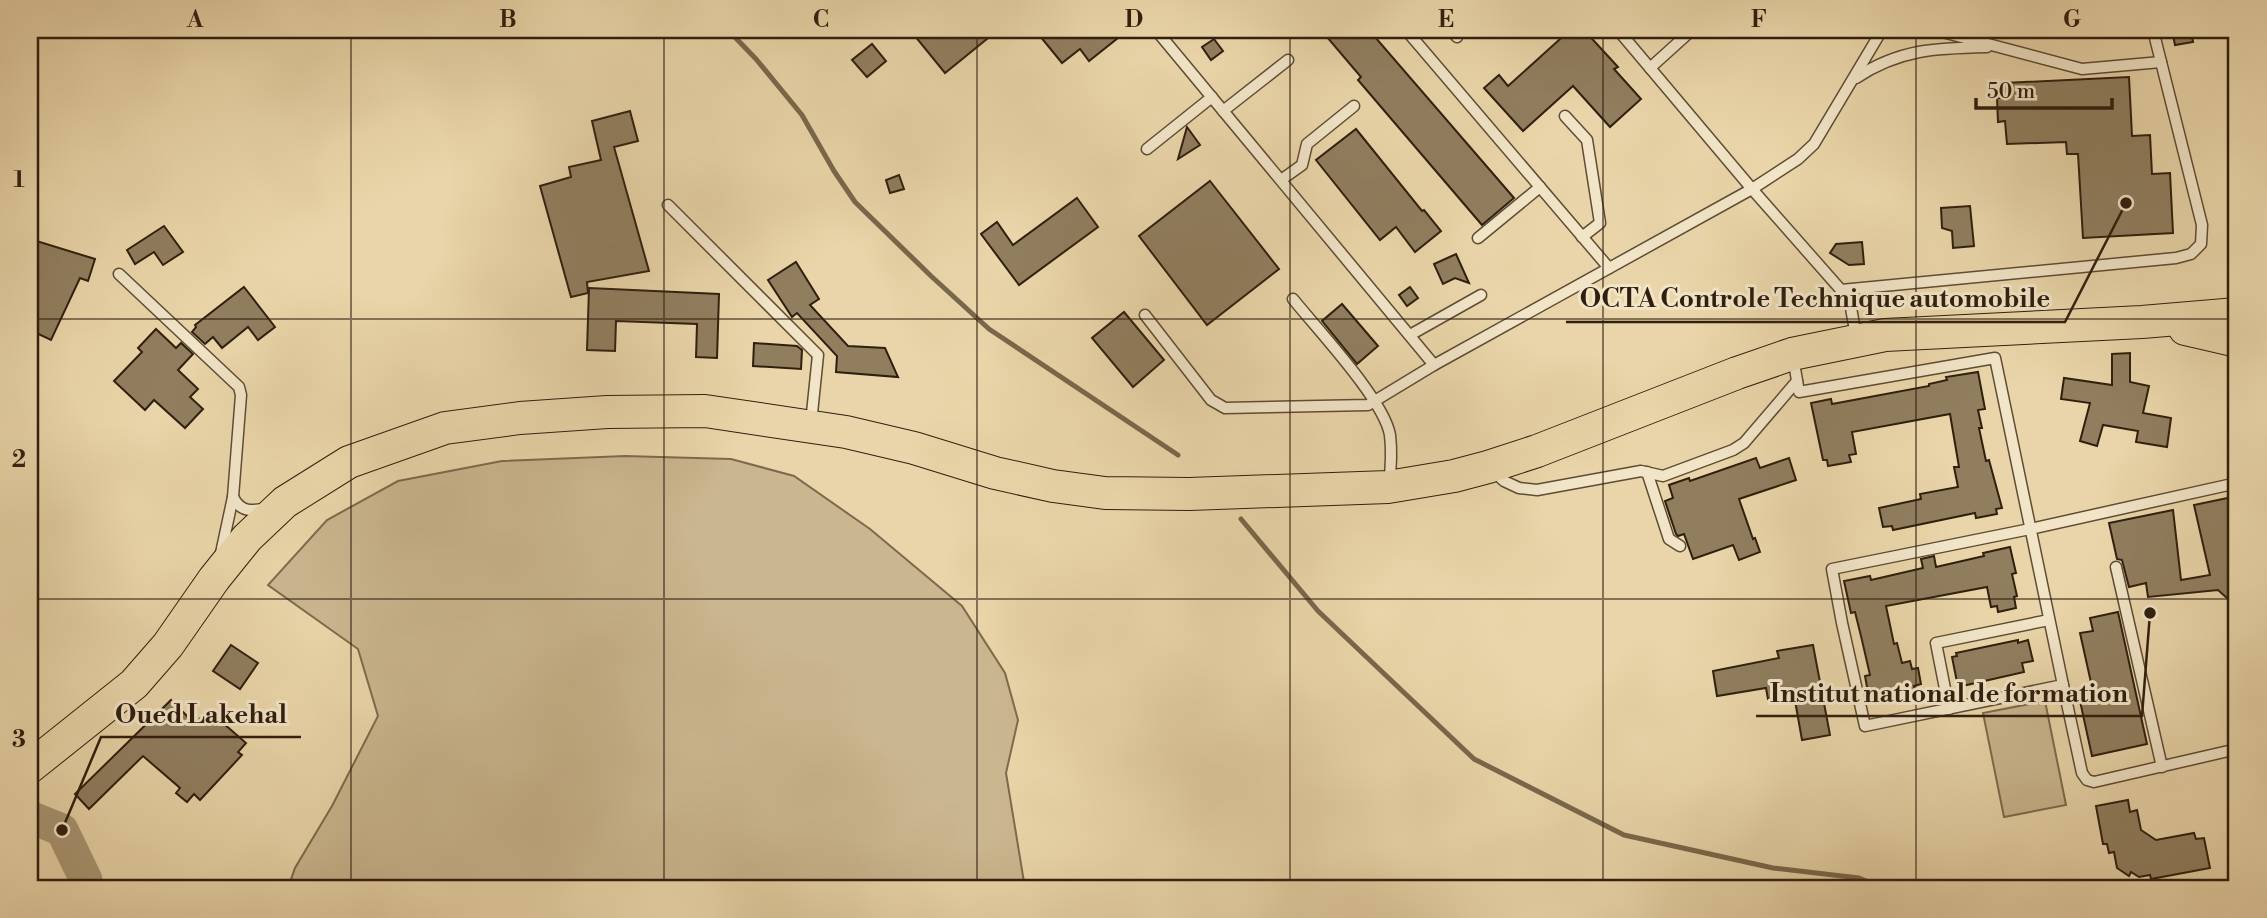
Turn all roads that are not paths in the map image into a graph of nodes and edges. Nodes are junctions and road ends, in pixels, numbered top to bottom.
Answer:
1 (1156, 30) edge
2 (1406, 30) edge
3 (1618, 30) edge
4 (1692, 30) edge
5 (1881, 30) edge
6 (1935, 30) edge
7 (2153, 30) edge
8 (2001, 47) junction
9 (1288, 60) dead end
10 (2161, 62) junction
11 (1650, 68) junction
12 (1851, 82) junction
13 (1212, 97) junction
14 (1354, 106) dead end
15 (1223, 111) junction
16 (1565, 116) dead end
17 (1147, 149) dead end
18 (1281, 180) junction
19 (1540, 187) junction
20 (1752, 188) junction
21 (668, 205) dead end
22 (1582, 237) junction
23 (1478, 239) dead end
24 (1609, 268) junction
25 (119, 274) dead end
26 (1841, 290) junction
27 (1480, 295) dead end
28 (1293, 299) dead end
29 (2237, 314) edge
30 (1145, 316) dead end
31 (2142, 322) junction
32 (1410, 335) junction
33 (1856, 339) junction
34 (2237, 341) edge
35 (1992, 343) junction
36 (1434, 365) junction
37 (1795, 367) junction
38 (1375, 401) junction
39 (811, 425) junction
40 (1488, 467) junction
41 (1647, 472) junction
42 (2237, 483) edge
43 (1388, 487) junction
44 (233, 497) junction
45 (283, 504) junction
46 (2030, 530) junction
47 (1680, 546) dead end
48 (2116, 567) dead end
49 (215, 579) junction
50 (2049, 620) junction
51 (2063, 685) junction
52 (1950, 709) junction
53 (2237, 749) edge
54 (30, 767) edge
55 (2162, 767) junction

1 - 13 lane
2 - 19 lane
3 - 11 lane
4 - 11 lane
5 - 12 lane
6 - 8 lane
7 - 10 lane
8 - 10 lane
8 - 12 lane
9 - 15 lane
10 - 26 lane
11 - 20 lane
12 - 20 lane
13 - 15 lane
13 - 17 lane
14 - 18 lane
15 - 18 lane
16 - 22 lane
18 - 32 lane
19 - 22 lane
19 - 23 lane
20 - 24 lane
20 - 26 lane
21 - 39 lane
22 - 24 lane
24 - 36 lane
25 - 44 lane
26 - 33 lane
27 - 32 lane
28 - 38 lane
29 - 31 main road
30 - 38 lane
31 - 34 main road
31 - 35 main road
32 - 36 lane
33 - 35 main road
33 - 37 main road
35 - 37 lane
35 - 46 lane
36 - 38 lane
37 - 40 main road
37 - 41 lane
38 - 43 lane
39 - 43 main road
39 - 45 main road
40 - 41 lane
40 - 43 main road
41 - 47 lane
42 - 46 lane
44 - 45 lane
44 - 49 lane
45 - 49 main road
46 - 50 lane
46 - 52 lane
48 - 55 lane
49 - 54 main road
50 - 51 lane
50 - 52 lane
51 - 52 lane
51 - 55 lane
53 - 55 lane

